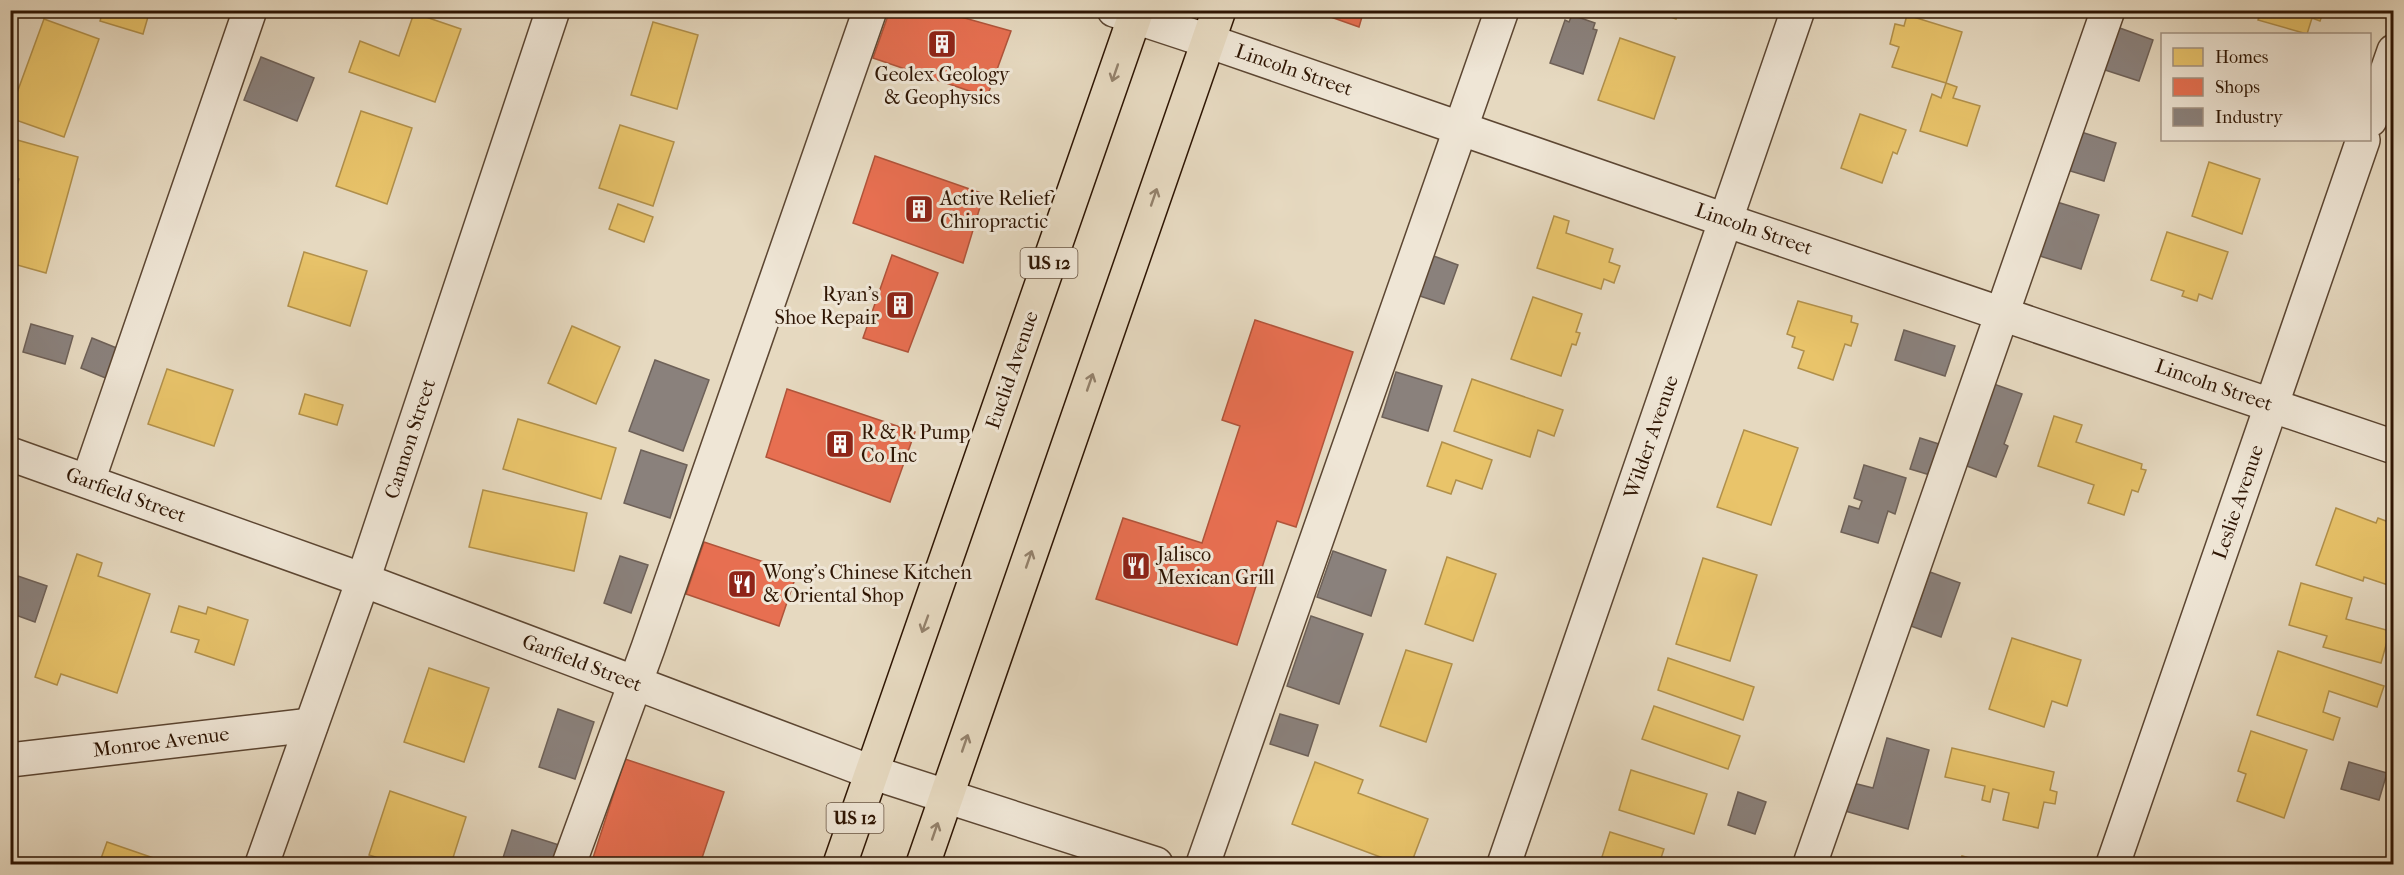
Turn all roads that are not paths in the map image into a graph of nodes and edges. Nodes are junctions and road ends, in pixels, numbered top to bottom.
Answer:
1 (250, 10) edge
2 (553, 10) edge
3 (870, 10) edge
4 (1502, 10) edge
5 (1798, 10) edge
6 (2108, 10) edge
7 (1129, 13) edge
8 (1214, 26) edge
9 (2394, 51) edge
10 (2371, 117) edge
11 (1462, 129) junction
12 (2363, 141) edge
13 (1725, 220) junction
14 (2001, 313) junction
15 (2271, 404) junction
16 (2394, 447) edge
17 (10, 454) edge
18 (88, 481) junction
19 (363, 580) junction
20 (635, 683) junction
21 (311, 724) junction
22 (10, 760) edge
23 (871, 772) junction
24 (946, 798) junction
25 (262, 864) edge
26 (569, 864) edge
27 (840, 864) edge
28 (923, 864) edge
29 (1156, 864) edge
30 (1203, 864) edge
31 (1504, 864) edge
32 (1810, 864) edge
33 (2112, 864) edge

1 - 18 street
2 - 19 street, Cannon Street
3 - 20 street
4 - 11 street
5 - 13 street, Wilder Avenue
6 - 14 street
7 - 8 street, Lincoln Street
7 -> 23 highway, Euclid Avenue / US 12
8 - 11 street, Lincoln Street
24 -> 8 highway
9 - 10 street
11 - 13 street, Lincoln Street
11 - 30 street
12 - 15 street, Leslie Avenue
13 - 14 street, Lincoln Street
13 - 31 street, Wilder Avenue
14 - 15 street, Lincoln Street
14 - 32 street
15 - 16 street, Lincoln Street
15 - 33 street, Leslie Avenue
17 - 18 street, Garfield Street
18 - 19 street, Garfield Street
19 - 20 street, Garfield Street
19 - 21 street, Cannon Street
20 - 23 street, Garfield Street
20 - 26 street
21 - 22 street, Monroe Avenue
21 - 25 street, Cannon Street
23 - 24 street, Garfield Street
23 - 27 highway, Euclid Avenue / US 12
28 -> 24 highway
24 - 29 street, Garfield Street

